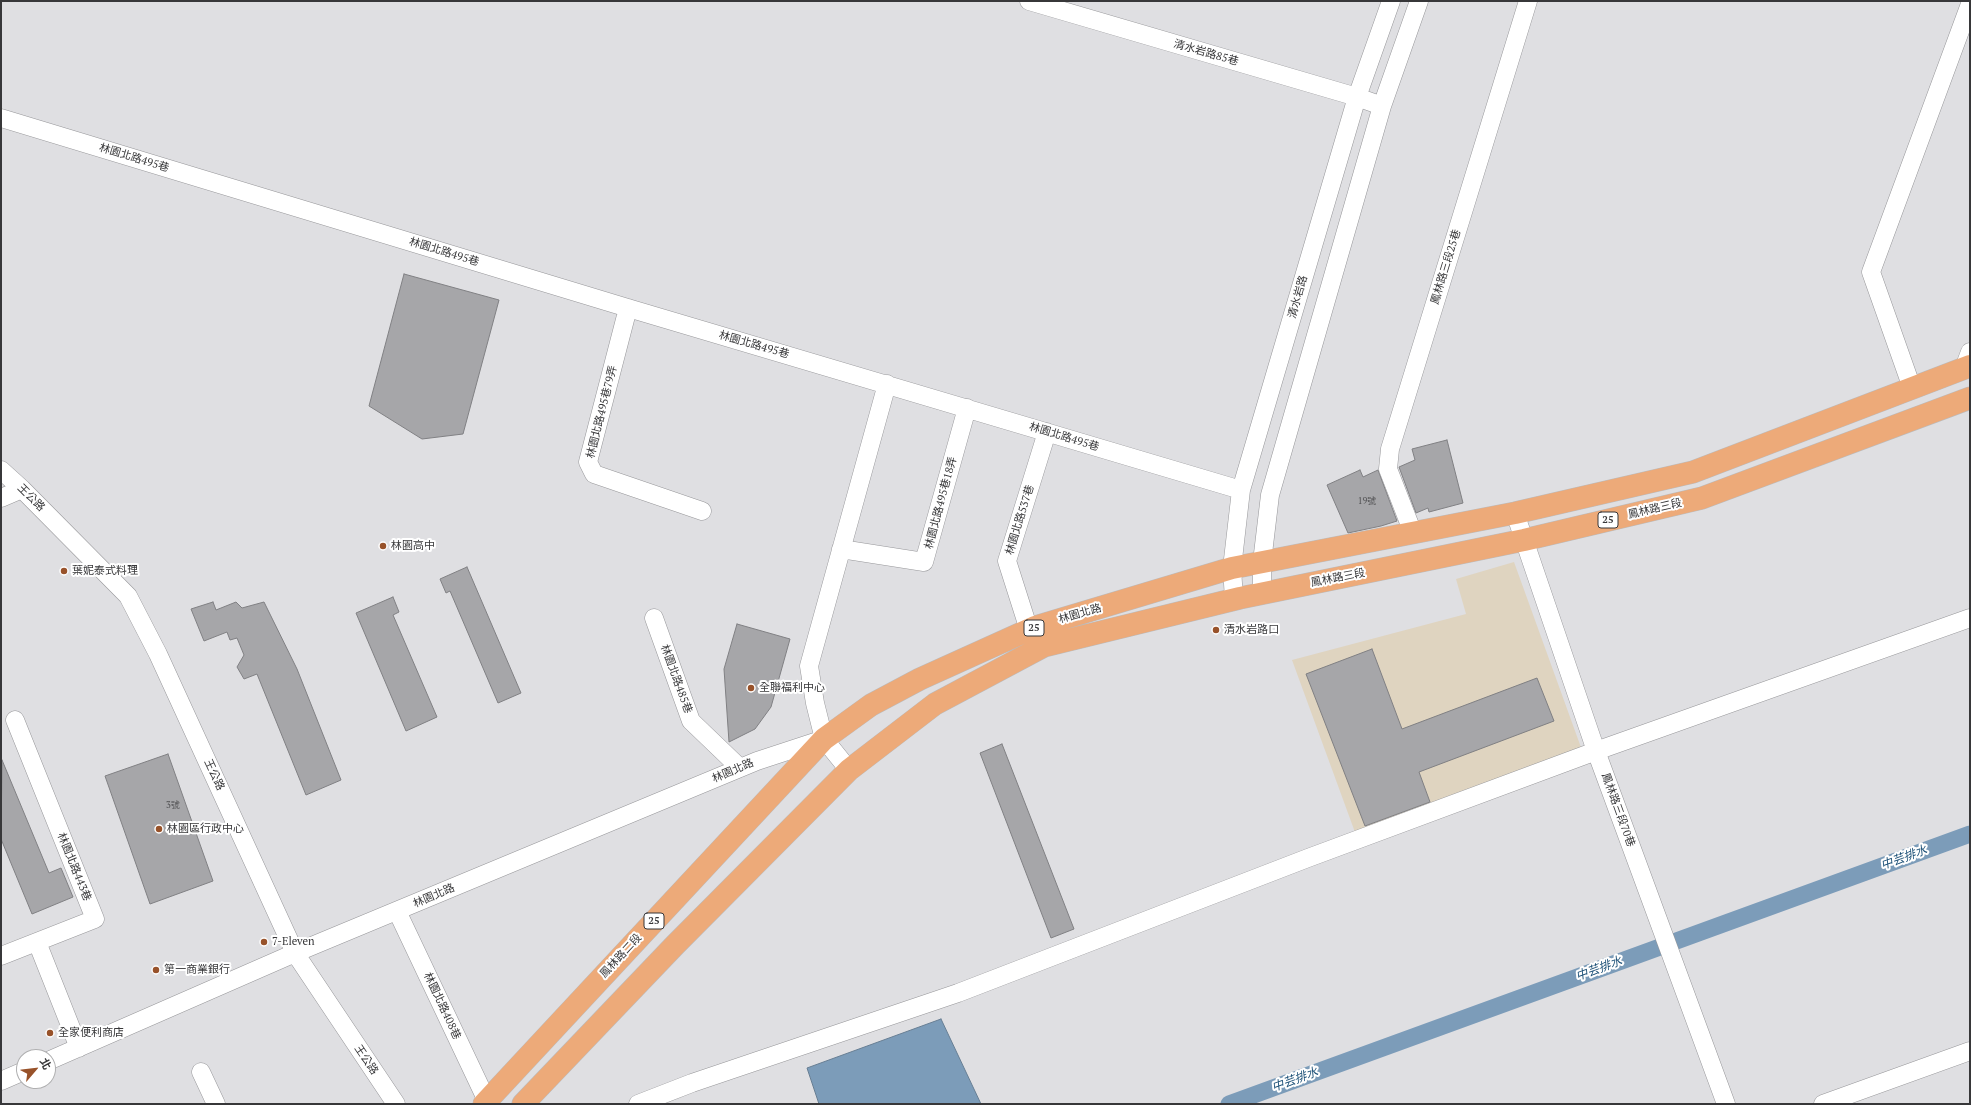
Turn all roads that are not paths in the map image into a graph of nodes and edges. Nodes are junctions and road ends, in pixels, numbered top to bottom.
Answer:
1 (1029, 1) edge
2 (1391, 1) edge
3 (1419, 1) edge
4 (1528, 1) edge
5 (1970, 4) edge
6 (1357, 97) junction
7 (1382, 106) junction
8 (1, 118) edge
9 (628, 308) junction
10 (1968, 362) edge
11 (887, 384) junction
12 (1912, 388) junction
13 (1970, 398) edge
14 (966, 408) junction
15 (1047, 432) junction
16 (1, 470) edge
17 (22, 489) junction
18 (1241, 490) junction
19 (1, 498) edge
20 (702, 511) dead end
21 (1515, 513) junction
22 (1413, 533) junction
23 (1524, 540) junction
24 (841, 549) junction
25 (1262, 562) junction
26 (1232, 568) junction
27 (1262, 593) junction
28 (1234, 599) junction
29 (654, 618) dead end
30 (1970, 618) edge
31 (1029, 630) junction
32 (15, 720) dead end
33 (824, 739) junction
34 (1596, 751) junction
35 (740, 768) junction
36 (849, 770) junction
37 (397, 911) junction
38 (37, 942) junction
39 (295, 953) junction
40 (1, 956) edge
41 (79, 1048) junction
42 (1970, 1051) edge
43 (56, 1058) edge
44 (201, 1072) dead end
45 (16, 1074) edge
46 (1, 1081) edge
47 (485, 1102) edge
48 (216, 1104) edge
49 (396, 1104) edge
50 (523, 1104) edge
51 (638, 1104) edge
52 (1726, 1104) edge
53 (1823, 1104) edge

1 - 6 street, 清水岩路85巷
2 - 6 street, 清水岩路
3 - 7 street
4 - 22 street, 鳳林路三段25巷
5 - 12 street
6 - 7 street, 清水岩路85巷
6 - 18 street, 清水岩路
7 - 25 street
8 - 9 street, 林園北路495巷
9 - 11 street, 林園北路495巷
9 - 20 street, 林園北路495巷79弄
10 - 12 main road, 25
11 - 14 street, 林園北路495巷
11 - 24 street
12 - 21 main road, 25
13 - 23 main road, 鳳林路三段 / 25
14 - 15 street, 林園北路495巷
14 - 24 street, 林園北路495巷18弄
15 - 18 street, 林園北路495巷
15 - 31 street, 林園北路537巷
16 - 17 street, 王公路
17 - 19 street
17 - 39 street, 王公路
18 - 26 street, 清水岩路
21 - 22 main road, 25
21 - 23 street, 鳳林路三段70巷
22 - 25 main road, 25
23 - 27 main road, 鳳林路三段 / 25
23 - 34 street, 鳳林路三段70巷
24 - 33 street
25 - 26 main road, 林園北路 / 25
25 - 27 street
26 - 28 street, 清水岩路
26 - 31 main road, 林園北路 / 25
27 - 28 main road, 鳳林路三段 / 25
28 - 36 main road, 林園北路 / 25
29 - 35 street, 林園北路485巷
30 - 34 street
31 - 33 main road, 林園北路 / 25
32 - 38 street, 林園北路443巷
33 - 35 street, 林園北路
33 - 36 street
33 - 47 main road, 鳳林路二段 / 25
34 - 51 street
34 - 52 street, 鳳林路三段70巷
35 - 37 street, 林園北路
36 - 50 main road, 25
37 - 39 street, 林園北路
37 - 47 street, 林園北路408巷
38 - 40 street, 林園北路443巷
38 - 41 street
39 - 41 street, 林園北路
39 - 49 street, 王公路
41 - 43 street, 林園北路
42 - 53 street
44 - 48 street
45 - 46 street

